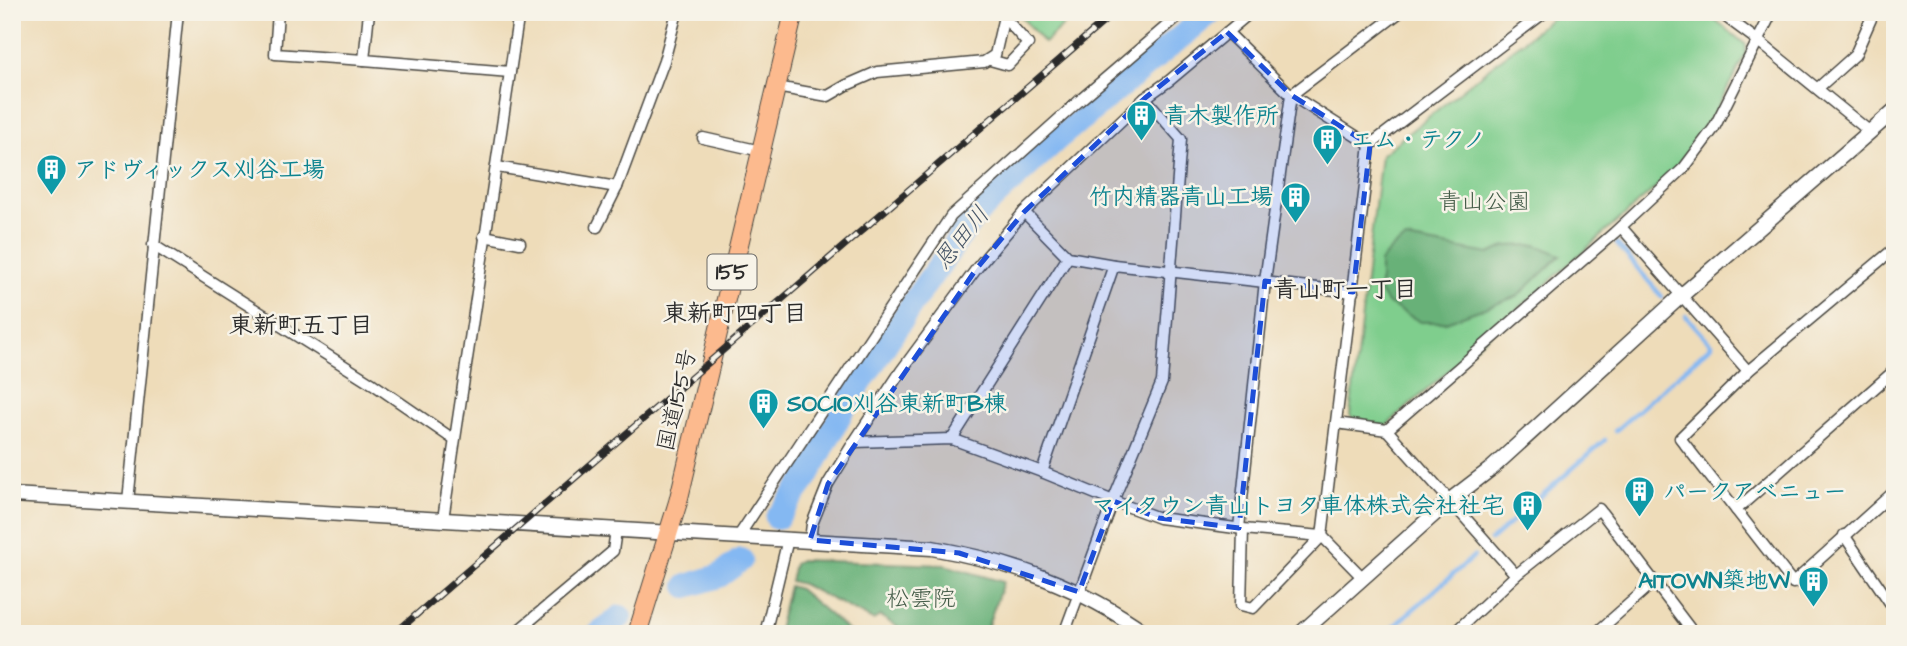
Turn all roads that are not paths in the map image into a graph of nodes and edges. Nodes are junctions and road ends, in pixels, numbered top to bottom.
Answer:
1 (178, 12) edge
2 (278, 12) edge
3 (369, 12) edge
4 (519, 12) edge
5 (677, 12) edge
6 (794, 12) edge
7 (1183, 12) edge
8 (1251, 12) edge
9 (1400, 12) edge
10 (1545, 12) edge
11 (1719, 12) edge
12 (1772, 12) edge
13 (1874, 12) edge
14 (1005, 14) edge
15 (1227, 32) junction
16 (1757, 40) junction
17 (364, 60) junction
18 (990, 60) junction
19 (510, 72) junction
20 (776, 88) junction
21 (1818, 88) junction
22 (1291, 95) junction
23 (1145, 98) junction
24 (1895, 110) edge
25 (1869, 131) junction
26 (703, 138) dead end
27 (1370, 145) junction
28 (761, 151) junction
29 (497, 167) junction
30 (617, 187) junction
31 (1024, 212) junction
32 (1621, 227) junction
33 (597, 228) dead end
34 (484, 236) junction
35 (520, 243) dead end
36 (153, 245) junction
37 (1895, 248) edge
38 (1068, 257) junction
39 (1114, 265) junction
40 (1171, 271) junction
41 (1265, 281) junction
42 (1353, 292) junction
43 (1682, 295) junction
44 (1748, 370) junction
45 (1895, 370) edge
46 (1336, 424) junction
47 (1387, 429) junction
48 (453, 439) junction
49 (953, 439) junction
50 (854, 442) junction
51 (1042, 472) junction
52 (1895, 491) edge
53 (12, 495) edge
54 (128, 501) junction
55 (1113, 501) junction
56 (1449, 501) junction
57 (1736, 510) junction
58 (443, 519) junction
59 (1241, 529) junction
60 (616, 530) junction
61 (668, 532) junction
62 (1844, 535) junction
63 (1322, 536) junction
64 (738, 537) junction
65 (788, 539) junction
66 (810, 540) junction
67 (1516, 575) junction
68 (1363, 578) junction
69 (1655, 581) junction
70 (1079, 592) junction
71 (1895, 610) edge
72 (514, 634) edge
73 (637, 634) edge
74 (765, 634) edge
75 (1064, 634) edge
76 (1147, 634) edge
77 (1300, 634) edge
78 (1453, 634) edge
79 (1595, 634) edge
80 (1694, 634) edge

1 - 36 street
2 - 17 street
3 - 17 street
4 - 19 street
5 - 30 street
6 - 20 highway, 国道155号 / 155
7 - 64 street
8 - 15 street
9 - 22 street
10 - 27 street
11 - 16 street
12 - 16 street
13 - 21 street
14 - 18 street
14 - 18 street
15 - 22 street
15 - 23 street
16 - 21 street
16 - 32 street
17 - 19 street
18 - 20 street
19 - 29 street
20 - 28 highway, 国道155号 / 155
21 - 25 street
22 - 27 street
22 - 41 street
23 - 31 street
23 - 40 street
24 - 25 street
25 - 43 street
26 - 28 street
27 - 42 street
28 - 61 highway, 国道155号 / 155
29 - 30 street
29 - 34 street
30 - 33 street
31 - 38 street
31 - 50 street
32 - 43 street
32 - 47 street
34 - 35 street
34 - 48 street
36 - 48 street
36 - 54 street
37 - 44 street
38 - 39 street
38 - 49 street
39 - 40 street
39 - 51 street
40 - 41 street
40 - 55 street
41 - 42 street
41 - 59 street
42 - 46 street
43 - 44 street
43 - 56 street
44 - 57 street
45 - 57 street
46 - 47 street
46 - 63 street
47 - 56 street
48 - 58 street
49 - 50 street
49 - 51 street
50 - 66 street
51 - 55 street
52 - 62 street
53 - 54 street
54 - 58 street
55 - 59 street
55 - 70 street
56 - 67 street
56 - 68 street
57 - 62 street
58 - 60 street
59 - 63 street
59 - 63 street
60 - 61 street
60 - 72 street
61 - 64 street
61 - 73 highway, 国道155号 / 155
62 - 71 street
63 - 68 street
64 - 65 street
65 - 66 street
65 - 74 street
66 - 70 street
67 - 69 street
67 - 78 street
68 - 77 street
69 - 79 street
69 - 80 street
70 - 75 street
70 - 76 street

